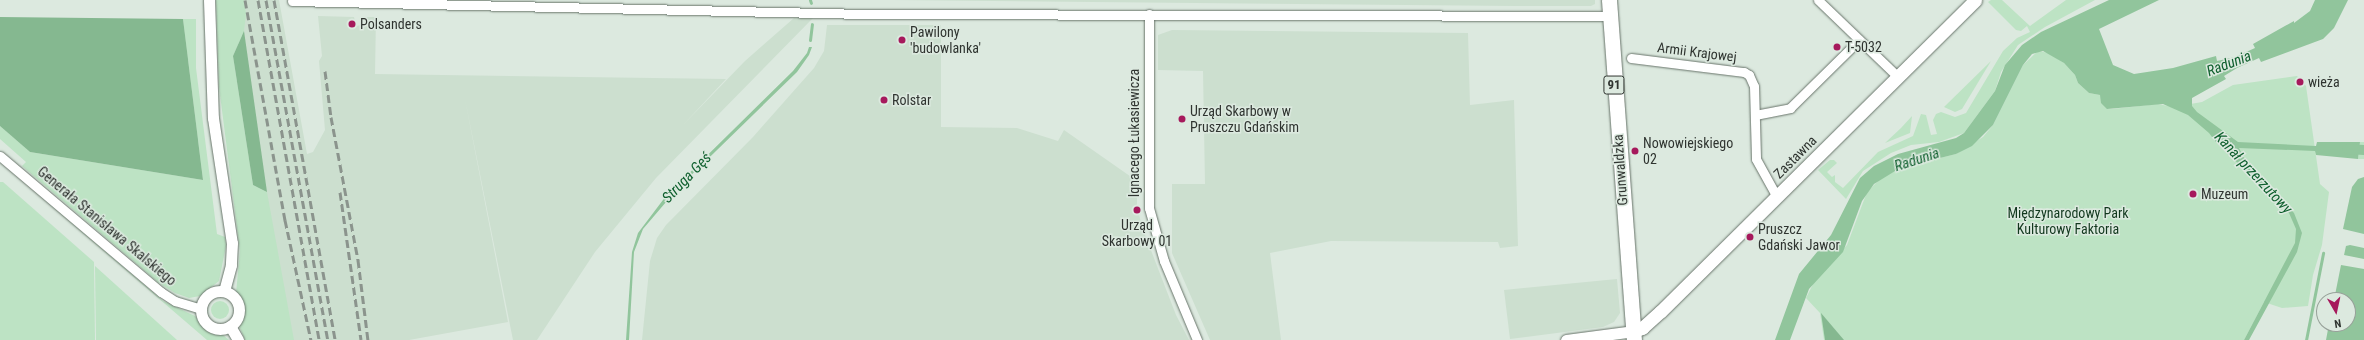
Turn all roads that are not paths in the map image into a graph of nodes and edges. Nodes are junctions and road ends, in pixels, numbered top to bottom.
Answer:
1 (209, 0) edge
2 (1609, 0) edge
3 (1818, 0) edge
4 (1975, 0) edge
5 (292, 1) dead end
6 (404, 2) edge
7 (644, 4) edge
8 (1149, 14) junction
9 (1610, 16) junction
10 (1859, 40) junction
11 (1631, 58) dead end
12 (1898, 77) junction
13 (1755, 114) junction
14 (0, 156) edge
15 (1777, 197) junction
16 (224, 291) junction
17 (201, 309) junction
18 (230, 326) junction
19 (1634, 335) edge
20 (238, 340) edge
21 (1197, 340) edge
22 (1566, 340) edge

1 - 16 street
2 - 9 main road, Grunwaldzka / 91
3 - 10 street
4 - 12 main road, Zastawna
5 - 6 street
6 - 7 street
7 - 8 street
8 - 9 street
8 - 21 street, Ignacego Łukasiewicza
9 - 19 main road, Grunwaldzka / 91
10 - 12 street
10 - 13 street
11 - 13 street, Armii Krajowej
12 - 15 main road, Zastawna
13 - 15 street, Armii Krajowej
14 - 17 street, Generała Stanisława Skalskiego
15 - 19 main road, Zastawna
16 - 17 street
16 - 18 street
17 - 18 street
18 - 20 street
19 - 22 street

